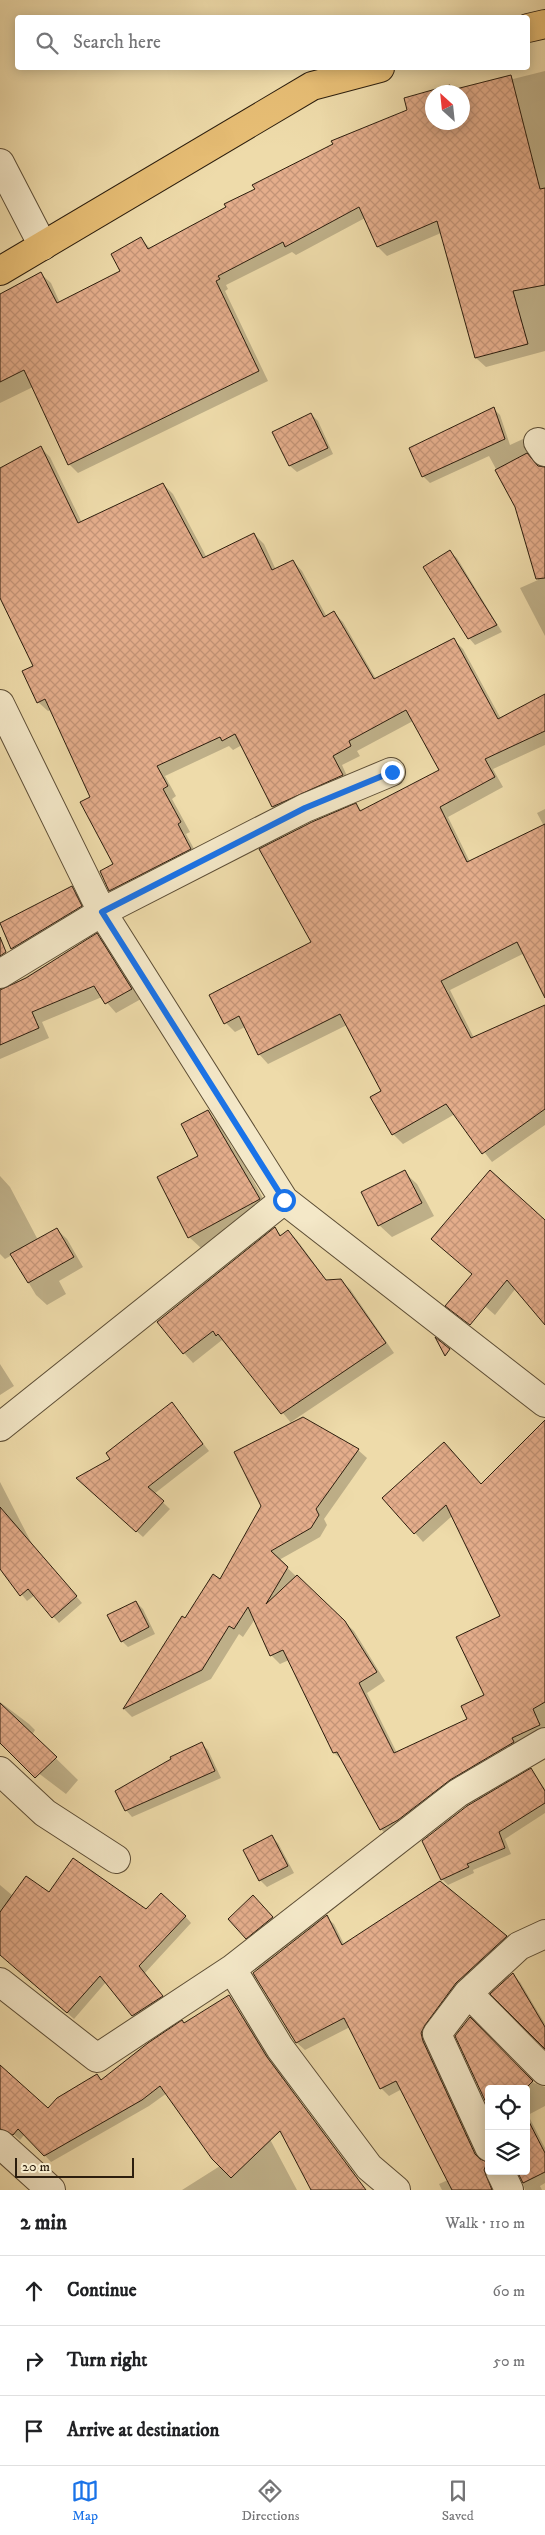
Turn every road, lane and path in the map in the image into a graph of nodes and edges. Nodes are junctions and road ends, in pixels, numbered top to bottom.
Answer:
1 (545, 24) edge
2 (530, 28) edge
3 (372, 70) edge
4 (0, 163) edge
5 (43, 246) junction
6 (0, 271) edge
7 (0, 704) edge
8 (392, 772) dead end
9 (102, 912) junction
10 (0, 974) edge
11 (284, 1200) junction
12 (545, 1403) edge
13 (0, 1427) edge
14 (545, 1742) edge
15 (0, 1771) edge
16 (116, 1859) dead end
17 (545, 1934) edge
18 (232, 1969) junction
19 (0, 1982) edge
20 (468, 1993) junction
21 (545, 2071) edge
22 (485, 2137) edge
23 (0, 2144) edge
24 (502, 2175) edge
25 (52, 2190) edge
26 (396, 2190) edge
27 (509, 2190) edge

1 - 2 main road
3 - 5 main road
4 - 5 street
5 - 6 main road
7 - 9 street
8 - 9 street
9 - 10 street
9 - 11 street
11 - 12 street
11 - 13 street
14 - 18 street
15 - 16 street
17 - 20 street
18 - 19 street
18 - 26 street
20 - 21 street
20 - 22 street
23 - 25 street
24 - 27 street

